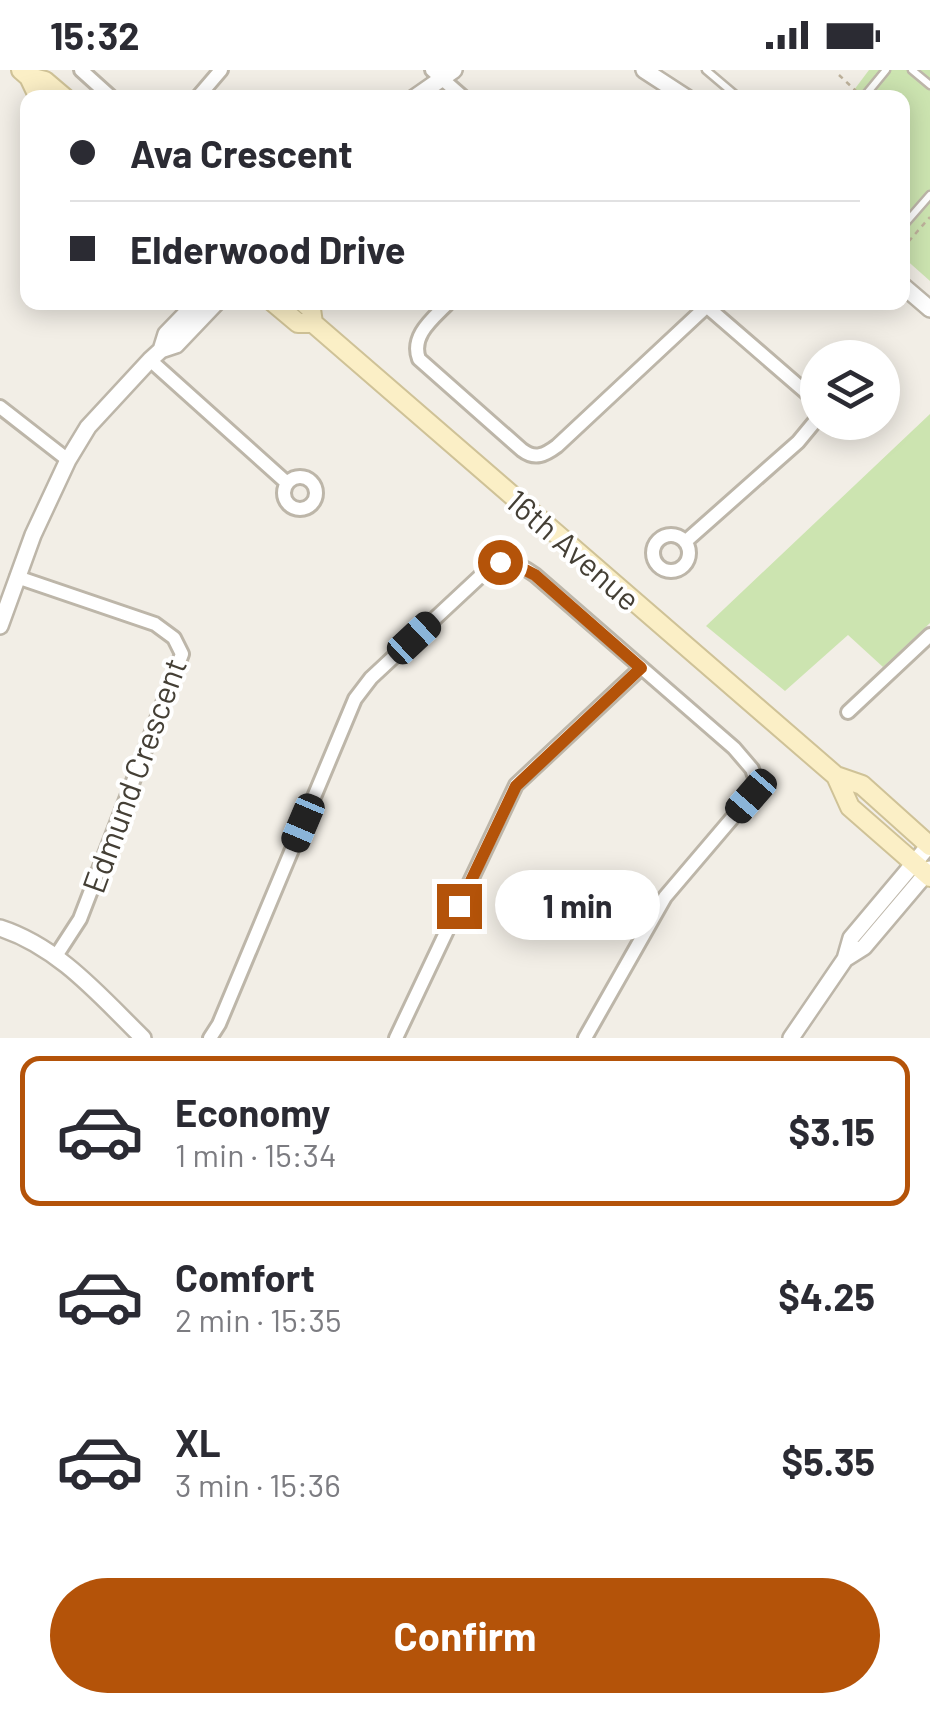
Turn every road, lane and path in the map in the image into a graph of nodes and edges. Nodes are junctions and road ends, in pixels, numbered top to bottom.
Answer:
1 (81, 70) edge
2 (221, 70) edge
3 (706, 70) edge
4 (886, 70) edge
5 (912, 70) edge
6 (648, 71) edge
7 (442, 72) edge
8 (25, 74) edge
9 (839, 75) dead end
10 (930, 85) edge
11 (56, 90) edge
12 (103, 90) edge
13 (204, 90) edge
14 (423, 90) edge
15 (675, 90) edge
16 (729, 90) edge
17 (855, 90) edge
18 (870, 90) edge
19 (930, 195) edge
20 (930, 217) edge
21 (910, 218) edge
22 (910, 239) edge
23 (910, 292) edge
24 (930, 309) edge
25 (189, 310) edge
26 (210, 310) edge
27 (283, 310) edge
28 (310, 310) edge
29 (442, 310) edge
30 (699, 310) edge
31 (712, 310) edge
32 (313, 323) junction
33 (155, 355) junction
34 (0, 407) edge
35 (68, 460) junction
36 (287, 483) dead end
37 (685, 542) dead end
38 (17, 577) junction
39 (0, 626) edge
40 (930, 636) edge
41 (641, 668) junction
42 (848, 712) dead end
43 (836, 776) junction
44 (930, 845) edge
45 (925, 870) edge
46 (0, 928) edge
47 (56, 956) junction
48 (143, 1038) edge
49 (210, 1038) edge
50 (396, 1038) edge
51 (585, 1038) edge
52 (791, 1038) edge

1 - 12 street
2 - 13 street
3 - 16 lane
4 - 18 lane
5 - 10 lane
6 - 15 street
7 - 14 street
8 - 11 main road
9 - 17 path
19 - 21 lane
20 - 22 path
23 - 24 street
25 - 33 street
26 - 33 street
27 - 32 main road, 16th Avenue
28 - 32 main road, 16th Avenue
29 - 30 street
31 - 37 street
32 - 43 main road, 16th Avenue
33 - 35 street
33 - 36 street
34 - 35 street
35 - 38 street
38 - 39 street
38 - 47 street, Edmund Crescent
40 - 42 street
41 - 49 street
41 - 50 street
41 - 51 street
43 - 44 main road, 16th Avenue
43 - 45 main road, 16th Avenue
44 - 45 street
45 - 52 street
46 - 47 street
47 - 48 street

